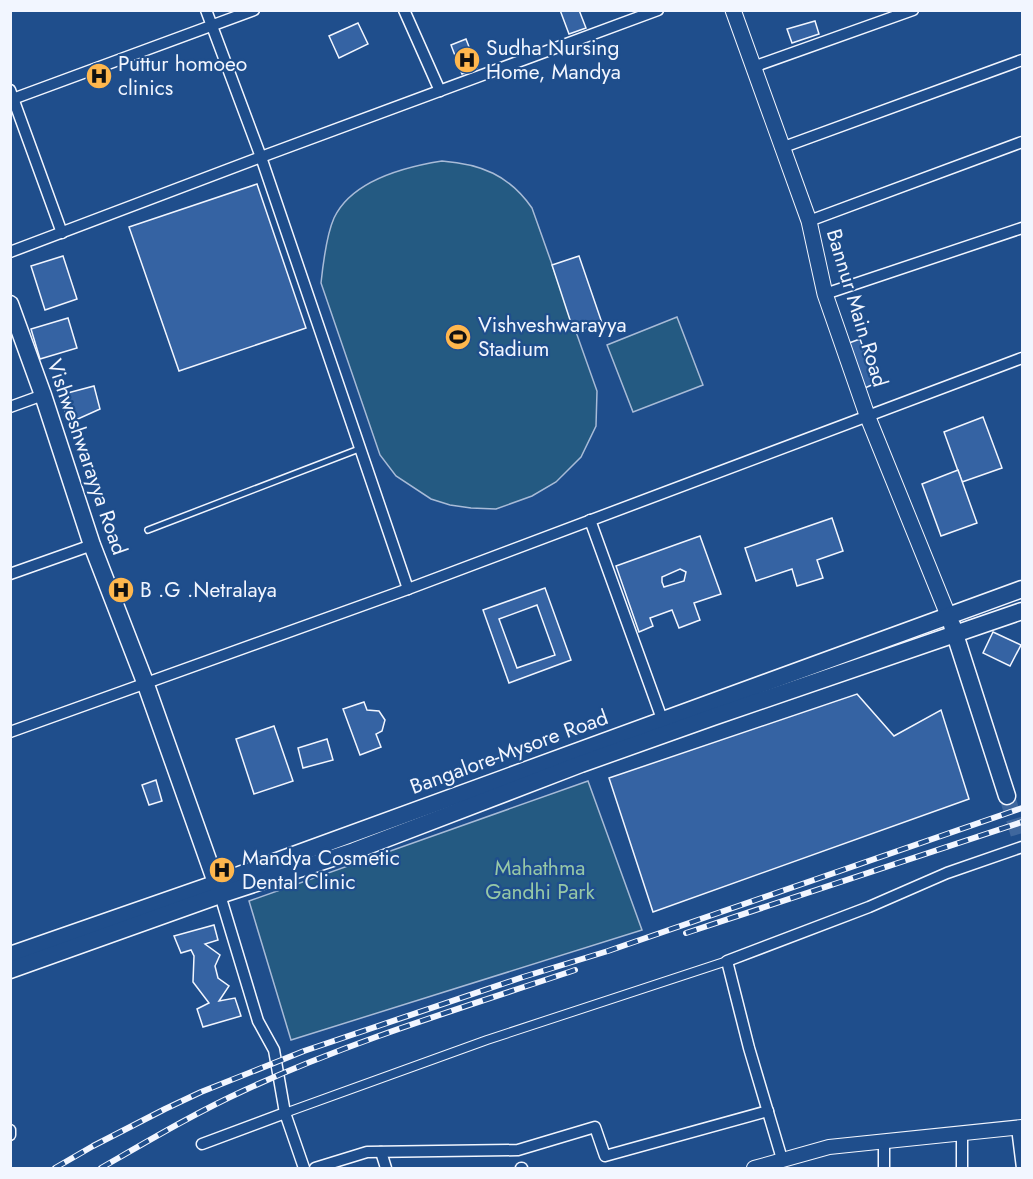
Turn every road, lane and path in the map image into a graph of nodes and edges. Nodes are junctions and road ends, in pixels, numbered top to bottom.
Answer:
1 (206, 10) edge
2 (254, 10) edge
3 (404, 10) edge
4 (658, 10) edge
5 (733, 10) edge
6 (914, 10) edge
7 (212, 27) junction
8 (1023, 60) edge
9 (753, 67) junction
10 (440, 91) junction
11 (12, 97) edge
12 (1023, 142) edge
13 (781, 148) junction
14 (261, 157) junction
15 (808, 221) junction
16 (1023, 228) edge
17 (62, 232) junction
18 (10, 252) edge
19 (825, 294) junction
20 (10, 304) edge
21 (1023, 358) edge
22 (43, 395) junction
23 (10, 407) edge
24 (867, 415) junction
25 (360, 448) junction
26 (590, 520) junction
27 (148, 530) dead end
28 (92, 545) junction
29 (10, 574) edge
30 (408, 589) junction
31 (1023, 589) edge
32 (1023, 611) edge
33 (948, 615) junction
34 (956, 634) junction
35 (145, 682) junction
36 (662, 719) junction
37 (10, 732) edge
38 (1007, 796) tunnel mouth
39 (1023, 847) edge
40 (218, 889) junction
41 (10, 955) edge
42 (727, 961) junction
43 (10, 969) edge
44 (768, 1111) junction
45 (285, 1113) junction
46 (1020, 1127) edge
47 (10, 1130) edge
48 (962, 1133) junction
49 (10, 1135) edge
50 (884, 1141) junction
51 (202, 1144) dead end
52 (381, 1152) junction
53 (782, 1160) junction
54 (304, 1168) edge
55 (315, 1168) edge
56 (386, 1168) edge
57 (754, 1168) edge
58 (884, 1168) edge
59 (962, 1168) edge
60 (1022, 1168) edge

1 - 7 street
2 - 7 street
3 - 10 street
4 - 10 street
5 - 9 main road, Bannur Main Road
6 - 9 street
7 - 11 street
7 - 14 street
8 - 13 street
9 - 13 main road, Bannur Main Road
10 - 14 street
11 - 17 street
12 - 15 street
13 - 15 main road, Bannur Main Road
14 - 17 street
14 - 25 street
15 - 19 main road, Bannur Main Road
16 - 19 street
17 - 18 street
19 - 24 main road, Bannur Main Road
20 - 22 main road, Vishweshwarayya Road
21 - 24 street
22 - 23 street
22 - 28 main road, Vishweshwarayya Road
24 - 26 street
24 - 33 main road, Bannur Main Road
25 - 27 lane
25 - 30 street
26 - 30 street
26 - 36 street
28 - 29 street
28 - 35 main road, Vishweshwarayya Road
30 - 35 street
31 - 33 main road, Bangalore-Mysore Road
32 - 34 main road, Bangalore-Mysore Road
33 - 34 main road
33 - 36 main road, Bangalore-Mysore Road
34 - 38 main road
34 - 40 main road, Bangalore-Mysore Road
35 - 37 street
35 - 40 main road, Vishweshwarayya Road
36 - 40 main road, Bangalore-Mysore Road
39 - 42 street
40 - 41 main road, Bangalore-Mysore Road
40 - 43 main road, Bangalore-Mysore Road
40 - 45 street
42 - 44 street
42 - 45 street
44 - 52 street
44 - 53 street
45 - 51 street
45 - 54 street
46 - 48 street
46 - 60 street
47 - 49 street
48 - 50 street
48 - 59 street
50 - 53 street
50 - 58 street
52 - 55 street
52 - 56 street
53 - 57 street

